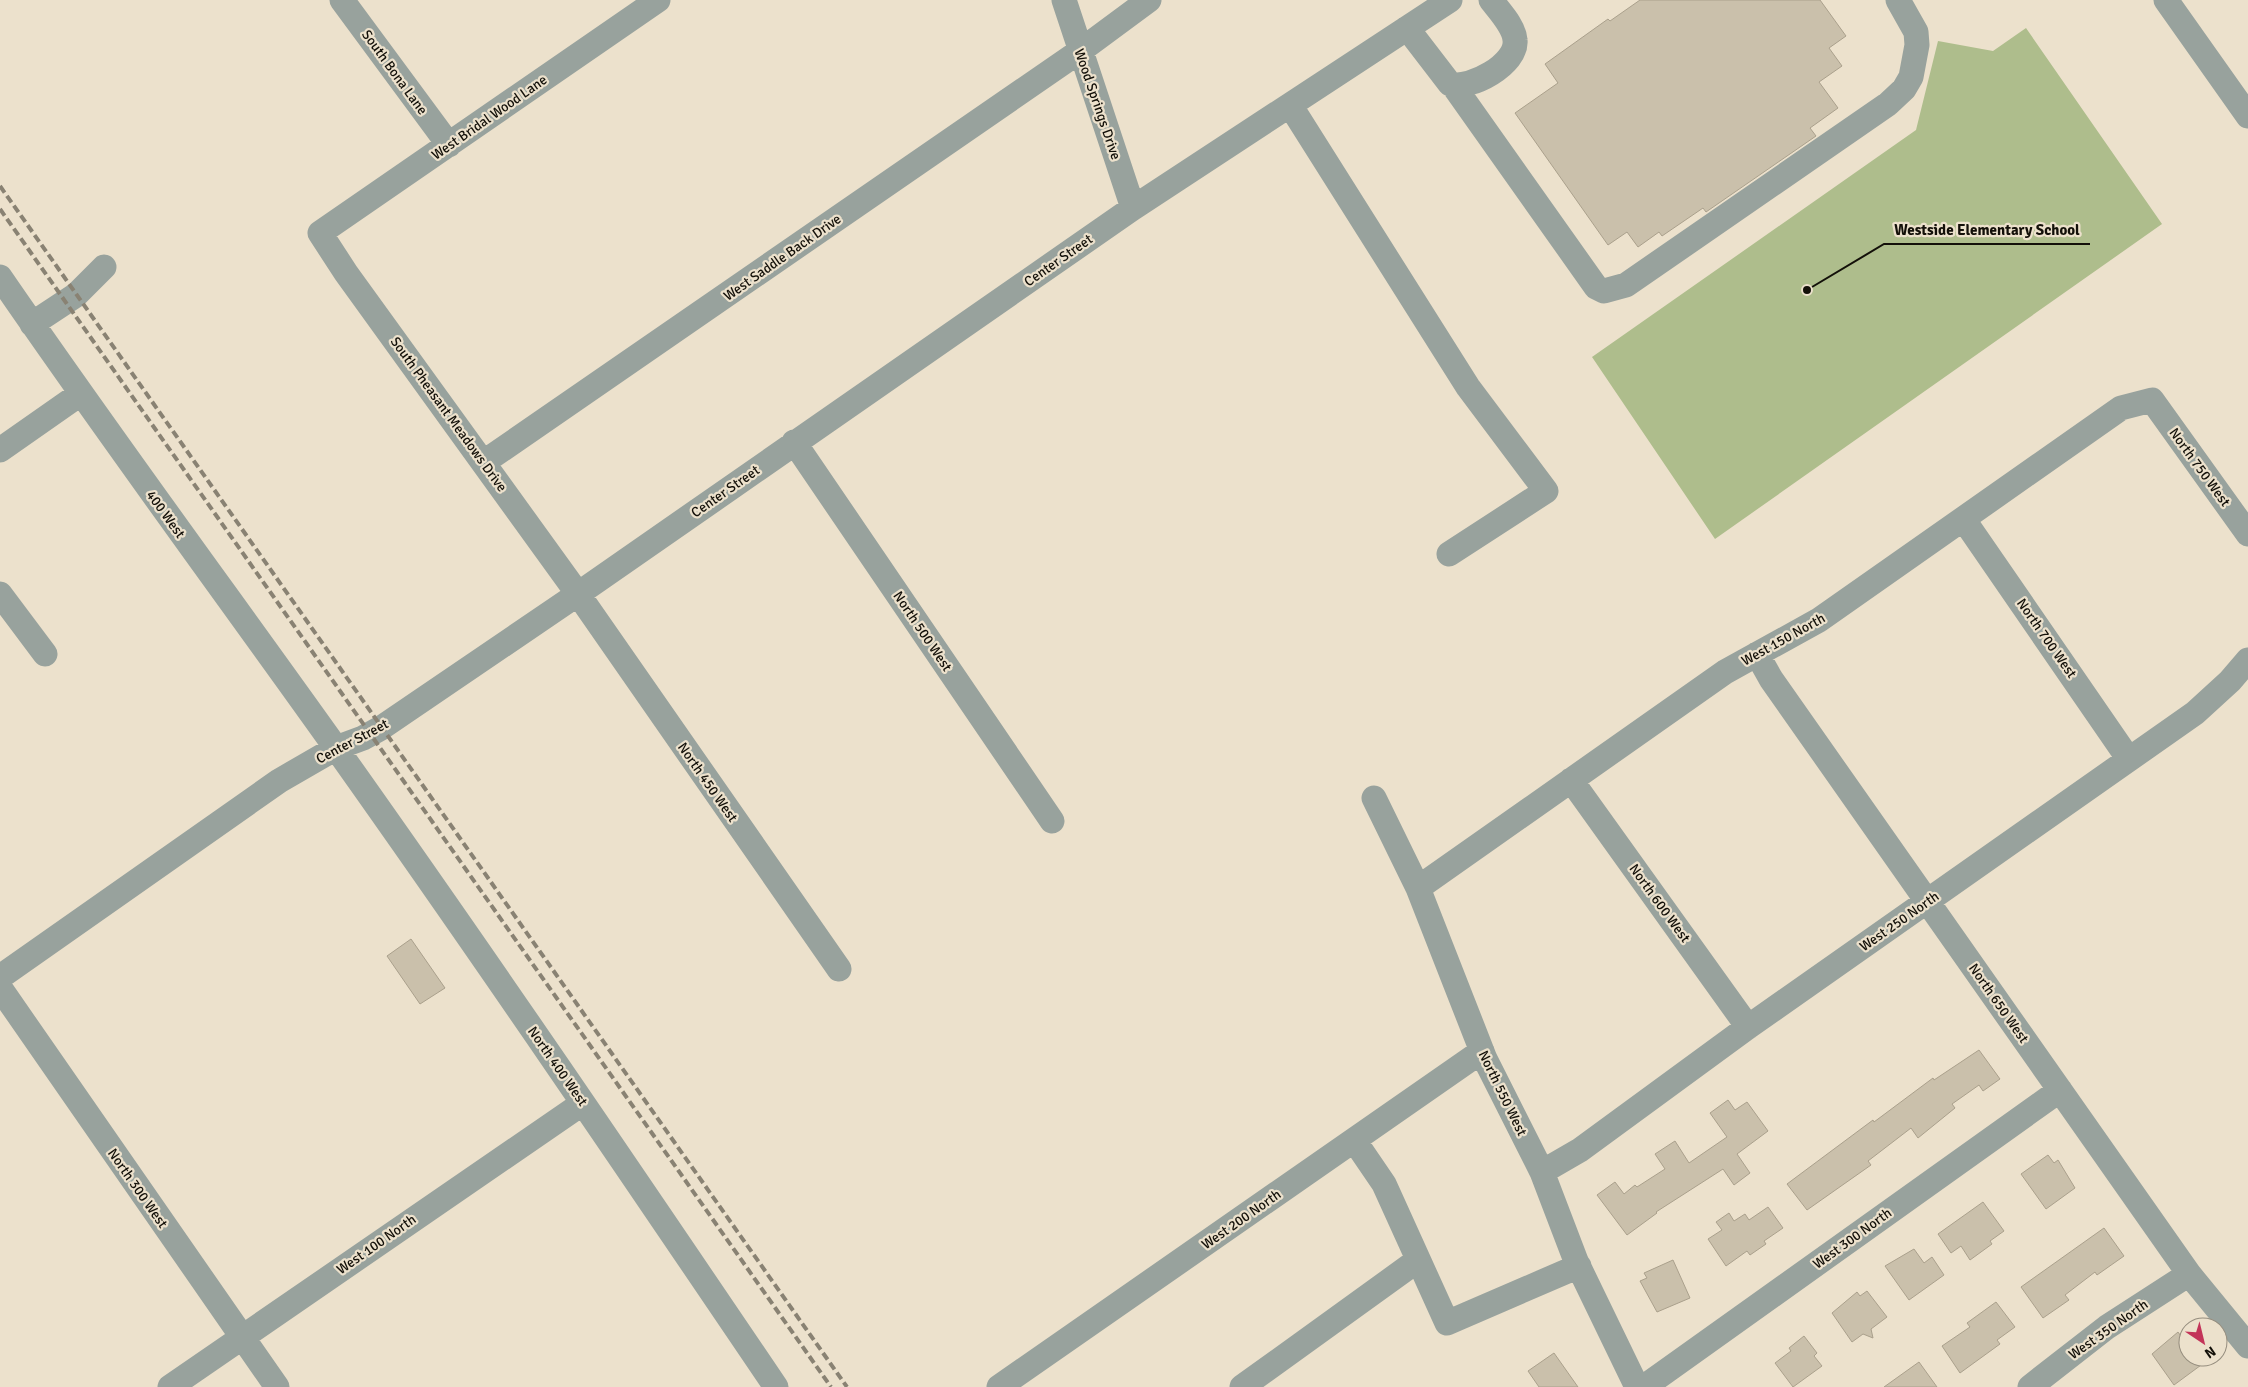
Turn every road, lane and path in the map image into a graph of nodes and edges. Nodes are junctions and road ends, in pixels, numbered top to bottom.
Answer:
1 (342, 0) edge
2 (658, 0) edge
3 (1064, 0) edge
4 (1149, 0) edge
5 (1450, 0) edge
6 (1491, 0) edge
7 (1898, 0) edge
8 (2166, 0) edge
9 (1407, 28) junction
10 (1080, 51) junction
11 (1454, 85) junction
12 (1290, 105) junction
13 (2248, 116) edge
14 (449, 145) junction
15 (1133, 208) junction
16 (320, 233) joint
17 (104, 267) dead end
18 (0, 277) edge
19 (32, 324) junction
20 (80, 394) junction
21 (2152, 400) joint
22 (794, 442) junction
23 (0, 450) edge
24 (484, 462) junction
25 (1964, 520) junction
26 (2248, 534) edge
27 (1449, 554) dead end
28 (0, 594) edge
29 (578, 594) junction
30 (45, 654) dead end
31 (1756, 654) junction
32 (2248, 660) edge
33 (336, 748) junction
34 (2128, 758) junction
35 (1570, 780) junction
36 (1374, 798) dead end
37 (1052, 821) dead end
38 (1418, 888) junction
39 (1928, 902) junction
40 (839, 969) dead end
41 (0, 977) edge
42 (0, 988) edge
43 (1748, 1027) junction
44 (1482, 1051) junction
45 (2060, 1090) junction
46 (584, 1103) junction
47 (1354, 1140) junction
48 (1542, 1172) junction
49 (1418, 1260) junction
50 (1579, 1266) junction
51 (2189, 1274) junction
52 (242, 1337) junction
53 (2248, 1346) edge
54 (170, 1387) edge
55 (277, 1387) edge
56 (776, 1387) edge
57 (999, 1387) edge
58 (1242, 1387) edge
59 (1637, 1387) edge
60 (1644, 1387) edge
61 (2030, 1387) edge

1 - 14 street, South Bona Lane
2 - 14 street, West Bridal Wood Lane
3 - 10 street, Wood Springs Drive
4 - 10 street, West Saddle Back Drive
5 - 9 street, Center Street
6 - 11 street
7 - 11 street
8 - 13 street
9 - 11 street
9 - 12 street, Center Street
10 - 15 street, Wood Springs Drive
10 - 24 street, West Saddle Back Drive
12 - 15 street, Center Street
12 - 27 street
14 - 16 street, West Bridal Wood Lane
15 - 22 street, Center Street
16 - 24 street, South Pheasant Meadows Drive
17 - 19 street
18 - 19 street, 400 West
19 - 20 street, 400 West
20 - 23 street
20 - 33 street, 400 West
21 - 25 street, West 150 North
21 - 26 street, North 750 West
22 - 29 street, Center Street
22 - 37 street, North 500 West
24 - 29 street, South Pheasant Meadows Drive
25 - 31 street, West 150 North
25 - 34 street, North 700 West
28 - 30 street
29 - 33 street, Center Street
29 - 40 street, North 450 West
31 - 35 street, West 150 North
31 - 39 street, North 650 West
32 - 34 street, West 250 North
33 - 41 street, Center Street
33 - 46 street, North 400 West
34 - 39 street, West 250 North
35 - 38 street, West 150 North
35 - 43 street, North 600 West
36 - 38 street, North 550 West
38 - 44 street, North 550 West
39 - 43 street, West 250 North
39 - 45 street, North 650 West
42 - 52 street, North 300 West
43 - 48 street, West 250 North
44 - 47 street, West 200 North
44 - 48 street, North 550 West
45 - 51 street, North 650 West
45 - 60 street, West 300 North
46 - 52 street, West 100 North
46 - 56 street, North 400 West
47 - 49 street
47 - 57 street, West 200 North
48 - 50 street, North 550 West
49 - 50 street
49 - 58 street
50 - 59 street, North 550 West
51 - 53 street, North 650 West
51 - 61 street, West 350 North
52 - 54 street, West 100 North
52 - 55 street, North 300 West

